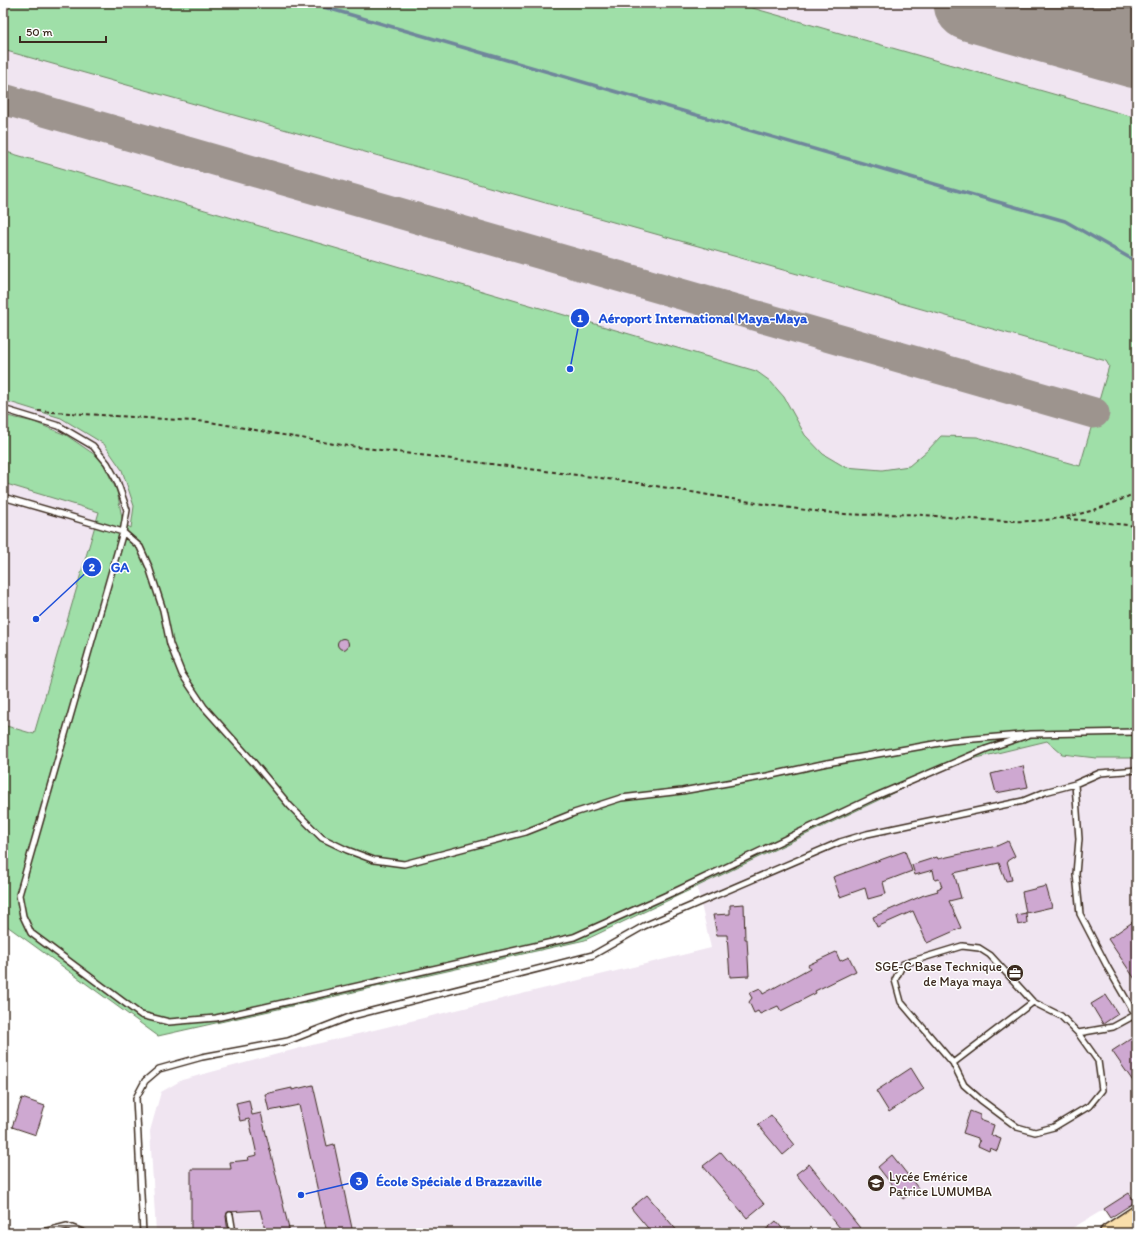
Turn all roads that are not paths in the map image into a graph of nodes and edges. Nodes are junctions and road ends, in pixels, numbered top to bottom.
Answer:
1 (3, 410) edge
2 (3, 497) edge
3 (122, 532) junction
4 (1137, 732) edge
5 (1031, 734) junction
6 (1137, 770) edge
7 (1075, 784) junction
8 (1032, 1002) junction
9 (1136, 1016) edge
10 (1078, 1033) junction
11 (953, 1063) junction
12 (230, 1215) dead end
13 (1133, 1221) edge
14 (39, 1233) edge
15 (85, 1233) edge
16 (143, 1233) edge
17 (232, 1233) edge
18 (1108, 1233) edge

1 - 3 lane
2 - 3 lane
3 - 5 lane
3 - 5 lane
4 - 5 lane
6 - 7 lane
7 - 9 lane
7 - 16 lane
8 - 10 lane
8 - 11 lane
8 - 11 lane
9 - 10 lane
10 - 11 lane
12 - 17 lane
13 - 18 main road
14 - 15 lane

